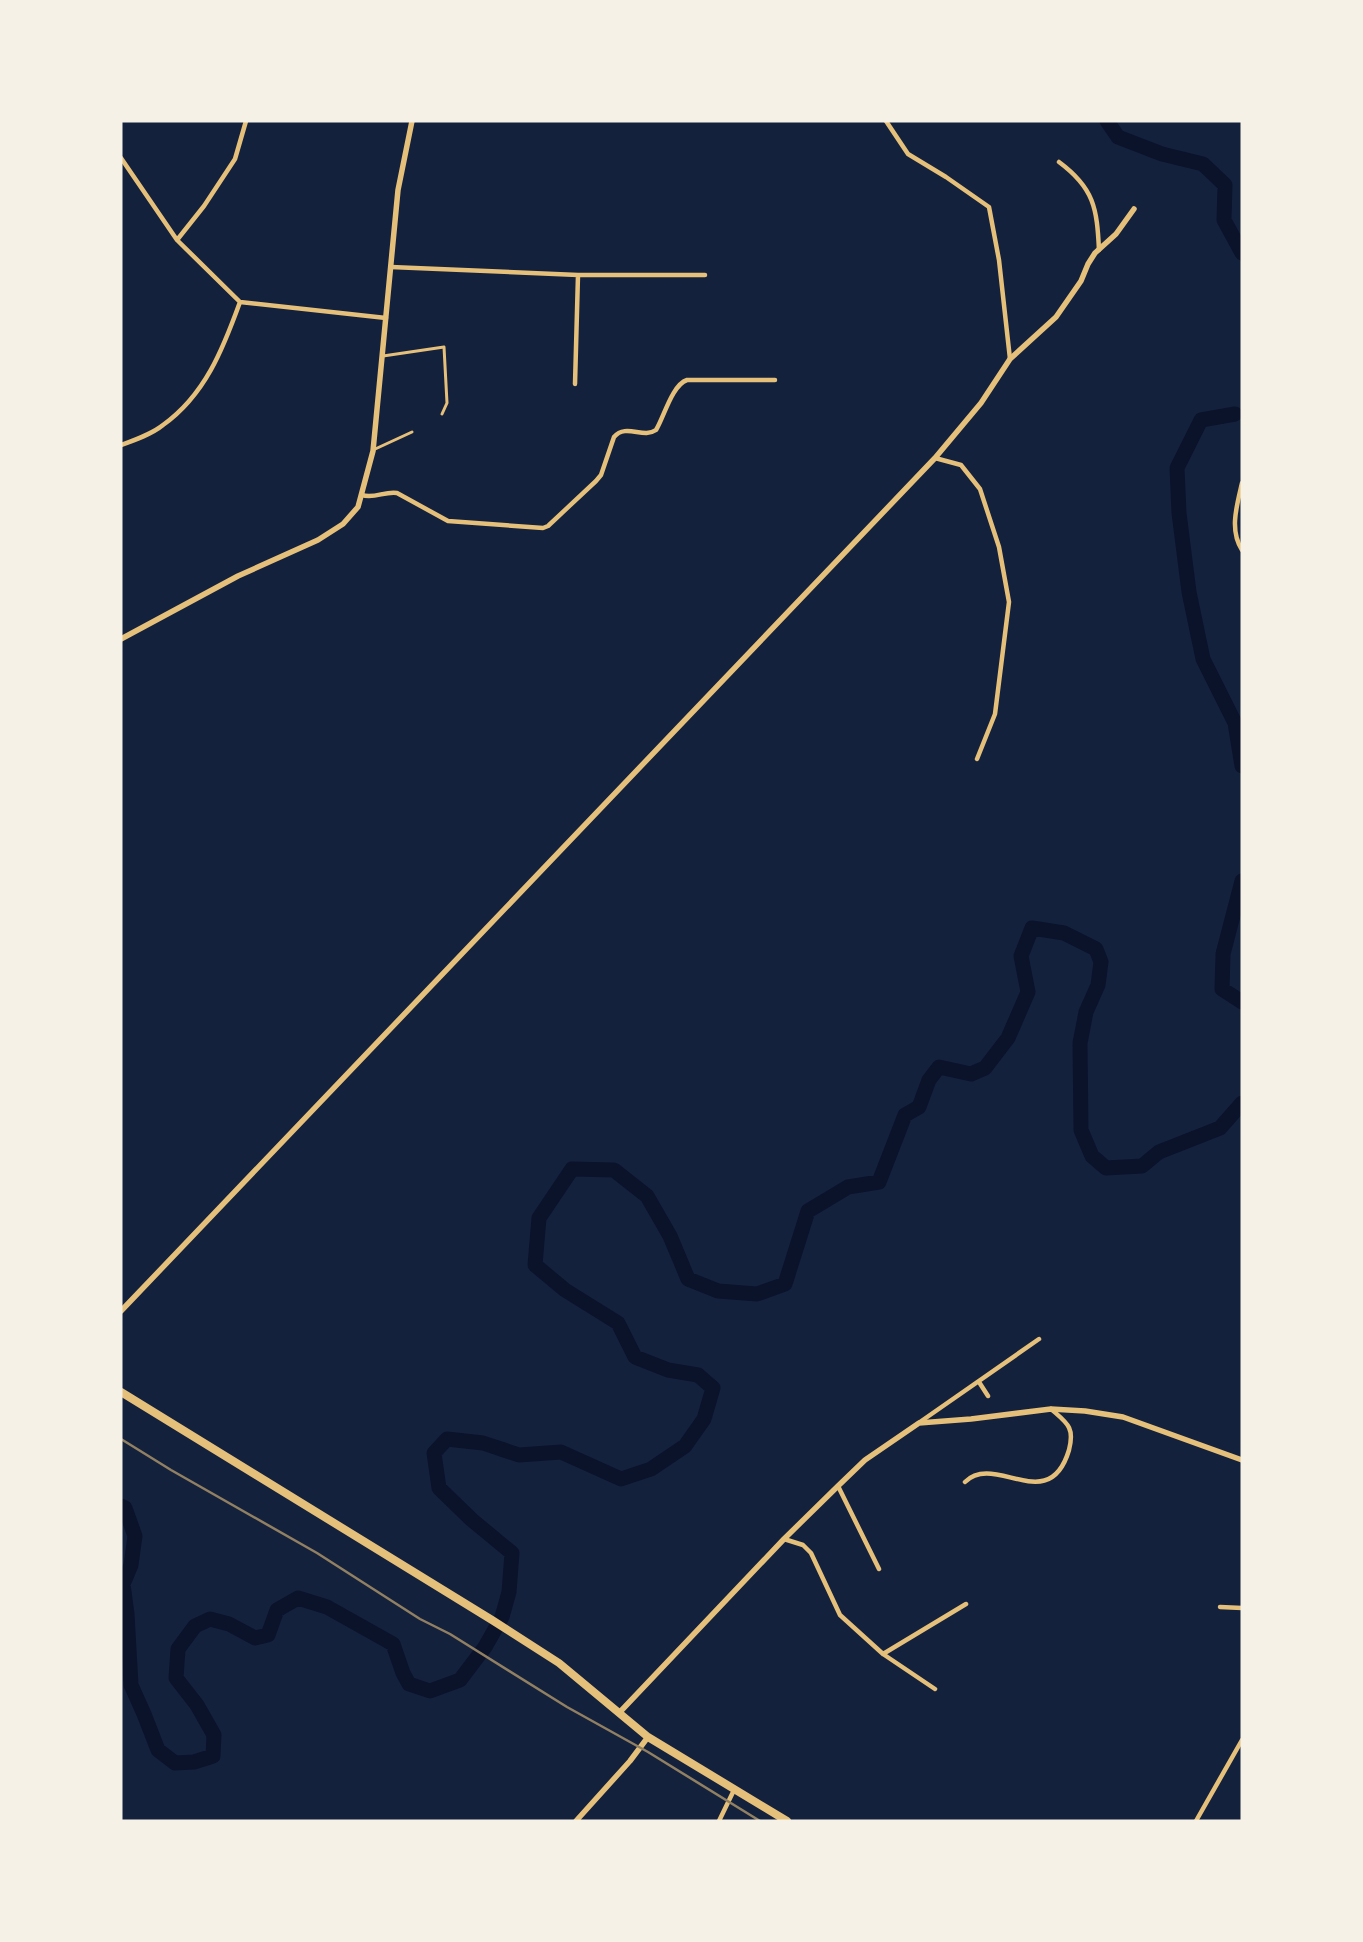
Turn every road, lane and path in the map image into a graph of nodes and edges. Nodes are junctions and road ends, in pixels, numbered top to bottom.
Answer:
1 (246, 121) edge
2 (412, 121) edge
3 (886, 121) edge
4 (121, 158) edge
5 (1058, 162) dead end
6 (1134, 209) dead end
7 (177, 240) junction
8 (1099, 250) junction
9 (391, 267) junction
10 (578, 275) junction
11 (705, 275) dead end
12 (240, 302) junction
13 (386, 318) junction
14 (382, 356) junction
15 (1010, 359) junction
16 (776, 380) dead end
17 (575, 384) dead end
18 (442, 414) dead end
19 (412, 432) dead end
20 (121, 445) edge
21 (373, 451) junction
22 (935, 458) junction
23 (1242, 483) edge
24 (362, 495) junction
25 (1242, 550) edge
26 (121, 640) edge
27 (977, 759) dead end
28 (121, 1311) edge
29 (1039, 1339) dead end
30 (979, 1382) junction
31 (121, 1392) edge
32 (988, 1396) dead end
33 (1051, 1409) junction
34 (919, 1423) junction
35 (1242, 1460) edge
36 (965, 1482) dead end
37 (838, 1486) junction
38 (784, 1539) junction
39 (879, 1569) dead end
40 (966, 1604) dead end
41 (1220, 1607) dead end
42 (1242, 1608) edge
43 (883, 1654) junction
44 (935, 1689) dead end
45 (619, 1713) junction
46 (648, 1737) junction
47 (1242, 1740) edge
48 (734, 1790) junction
49 (576, 1821) edge
50 (719, 1821) edge
51 (787, 1821) edge
52 (1196, 1821) edge

1 - 7 street
2 - 9 street
3 - 15 street
4 - 7 street
5 - 8 street
6 - 8 street
7 - 12 street
8 - 15 street
9 - 10 street
9 - 13 street
10 - 11 street
10 - 17 street
12 - 13 street
12 - 20 street
13 - 14 street
14 - 18 street
14 - 21 street
15 - 22 street
16 - 24 street
19 - 21 street
21 - 24 street
22 - 27 street
22 - 28 street
23 - 25 street
24 - 26 street
29 - 30 street
30 - 32 street
30 - 34 street
31 - 45 highway
33 - 34 street
33 - 35 street
33 - 36 street
34 - 37 street
37 - 38 street
37 - 39 street
38 - 43 street
38 - 45 street
40 - 43 street
41 - 42 street
43 - 44 street
45 - 46 highway
46 - 48 highway
46 - 49 street
47 - 52 street
48 - 50 street
48 - 51 highway

